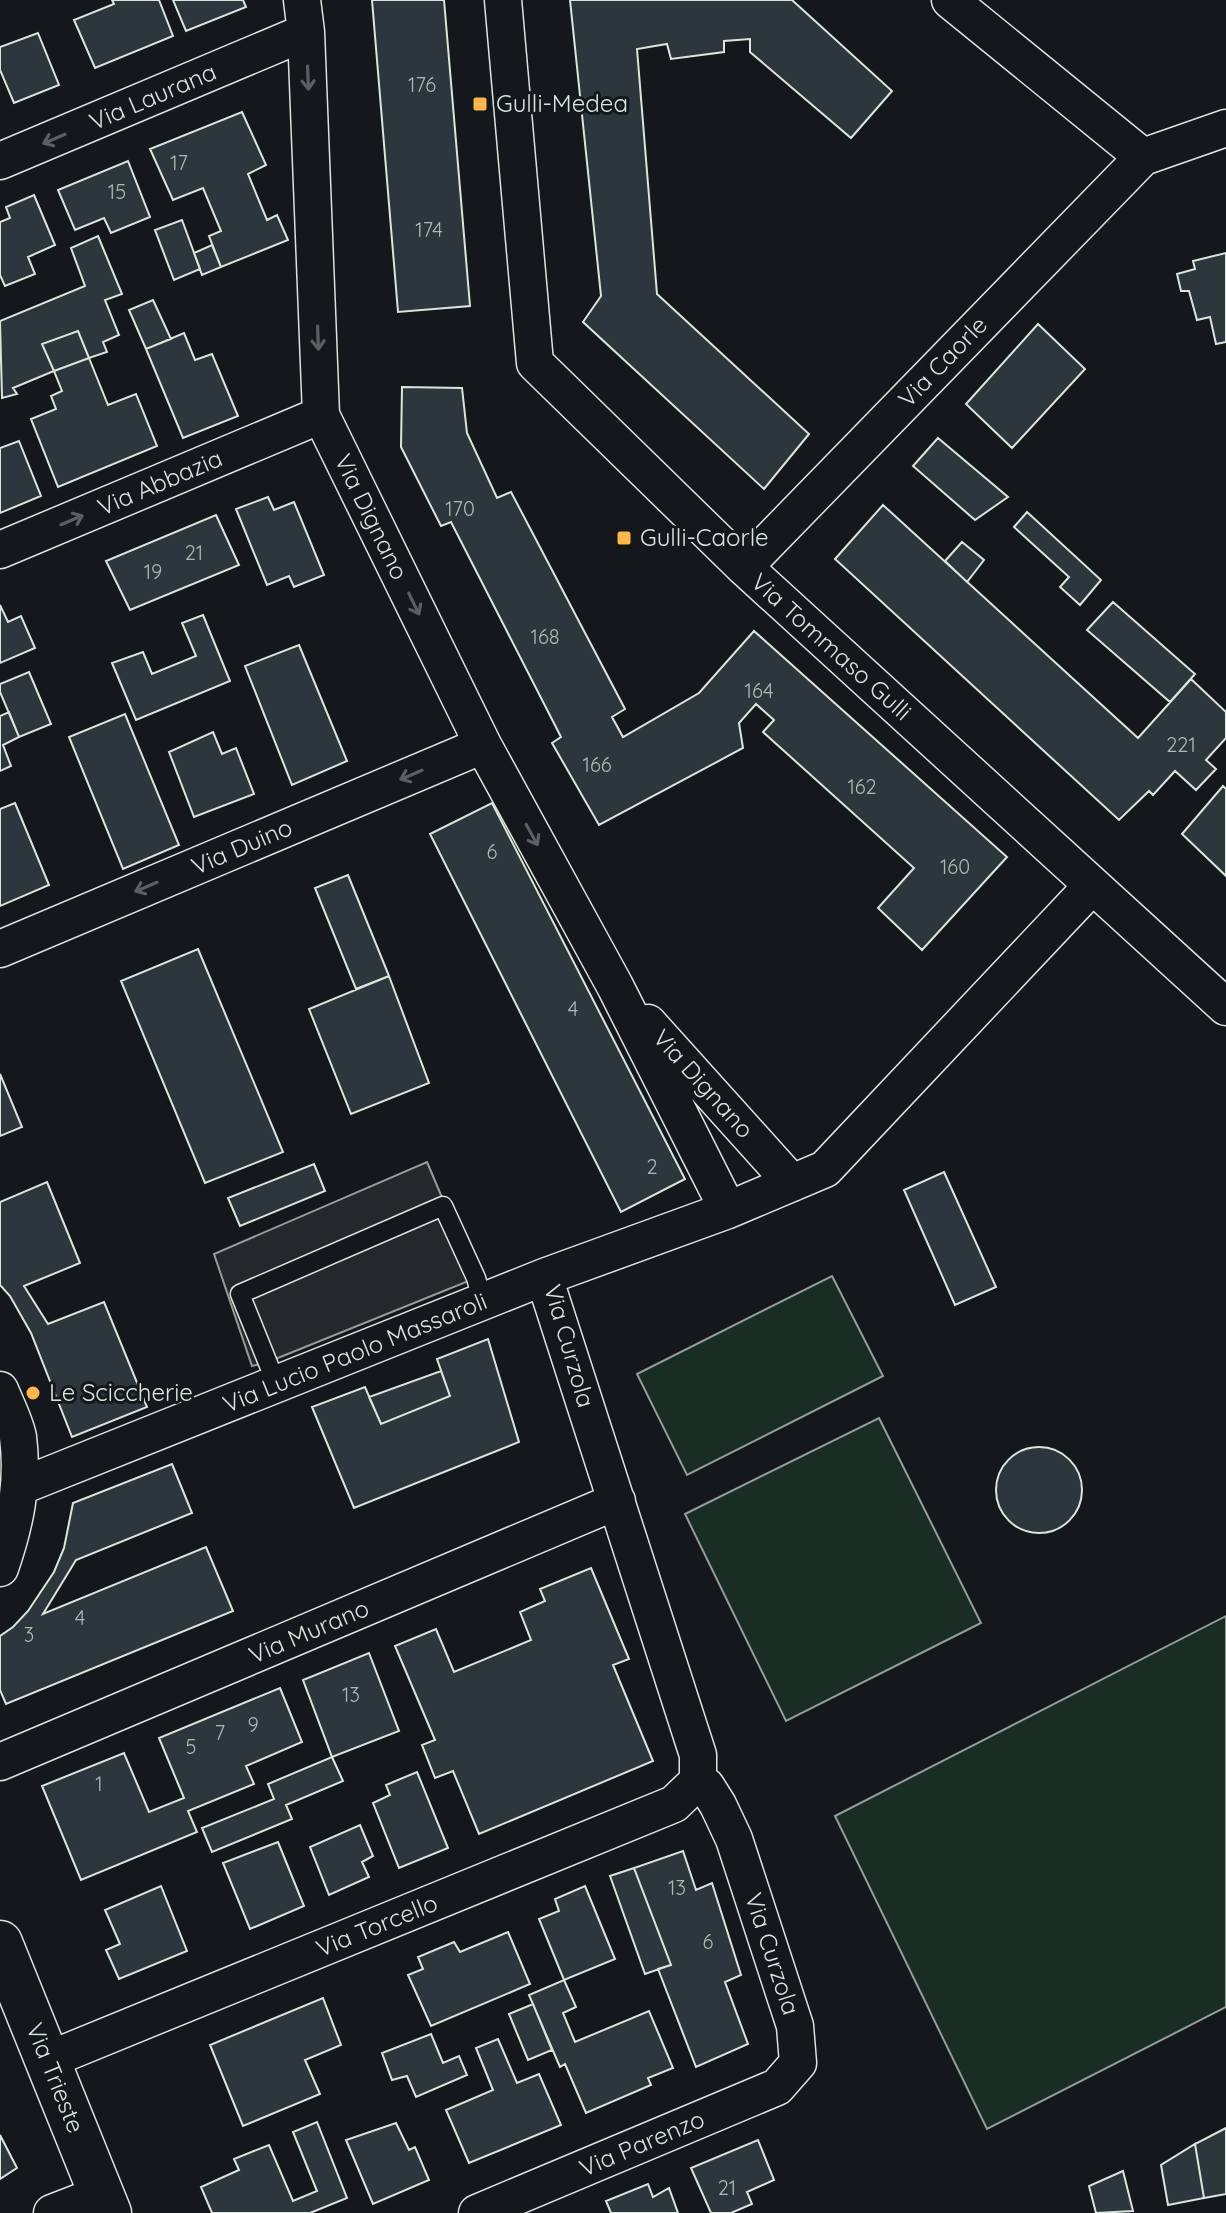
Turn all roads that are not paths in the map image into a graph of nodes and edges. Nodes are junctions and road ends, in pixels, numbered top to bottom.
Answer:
1 (503, 0) edge
2 (950, 0) edge
3 (304, 16) edge
4 (1226, 128) edge
5 (1143, 157) junction
6 (0, 161) edge
7 (321, 415) junction
8 (0, 550) edge
9 (744, 567) junction
10 (483, 745) junction
11 (1092, 886) junction
12 (0, 949) edge
13 (615, 986) junction
14 (1226, 1007) edge
15 (792, 1183) junction
16 (728, 1210) junction
17 (513, 1290) junction
18 (276, 1383) junction
19 (0, 1390) edge
20 (19, 1487) junction
21 (617, 1501) junction
22 (0, 1568) edge
23 (0, 1762) edge
24 (698, 1781) junction
25 (0, 1943) edge
26 (48, 2060) junction
27 (798, 2063) joint
28 (105, 2204) edge
29 (52, 2213) edge
30 (477, 2213) edge

1 - 9 street, Via Tommaso Gulli
2 - 5 street
3 -> 6 street, Via Laurana
3 -> 7 street, Via Dignano
4 - 5 street, Via Caorle
5 - 9 street, Via Caorle
8 -> 7 street, Via Abbazia
7 -> 10 street, Via Dignano
9 - 11 street, Via Tommaso Gulli
10 -> 12 street, Via Duino
10 -> 13 street, Via Dignano
11 - 14 street, Via Tommaso Gulli
11 - 15 street, Via Curzola
13 - 15 street, Via Dignano
13 - 16 street, Via Dignano
15 - 16 street, Via Curzola
16 - 17 street, Via Curzola
17 - 18 street, Via Lucio Paolo Massaroli
17 - 18 lane
17 - 21 street, Via Curzola
18 - 20 street, Via Lucio Paolo Massaroli
19 - 20 street
20 - 22 street
21 - 23 street, Via Murano
21 - 24 street, Via Curzola
24 - 26 street, Via Torcello
24 - 27 street, Via Curzola
25 - 26 street, Via Trieste
26 - 28 street, Via Trieste
27 - 30 street, Via Parenzo
28 - 29 street

